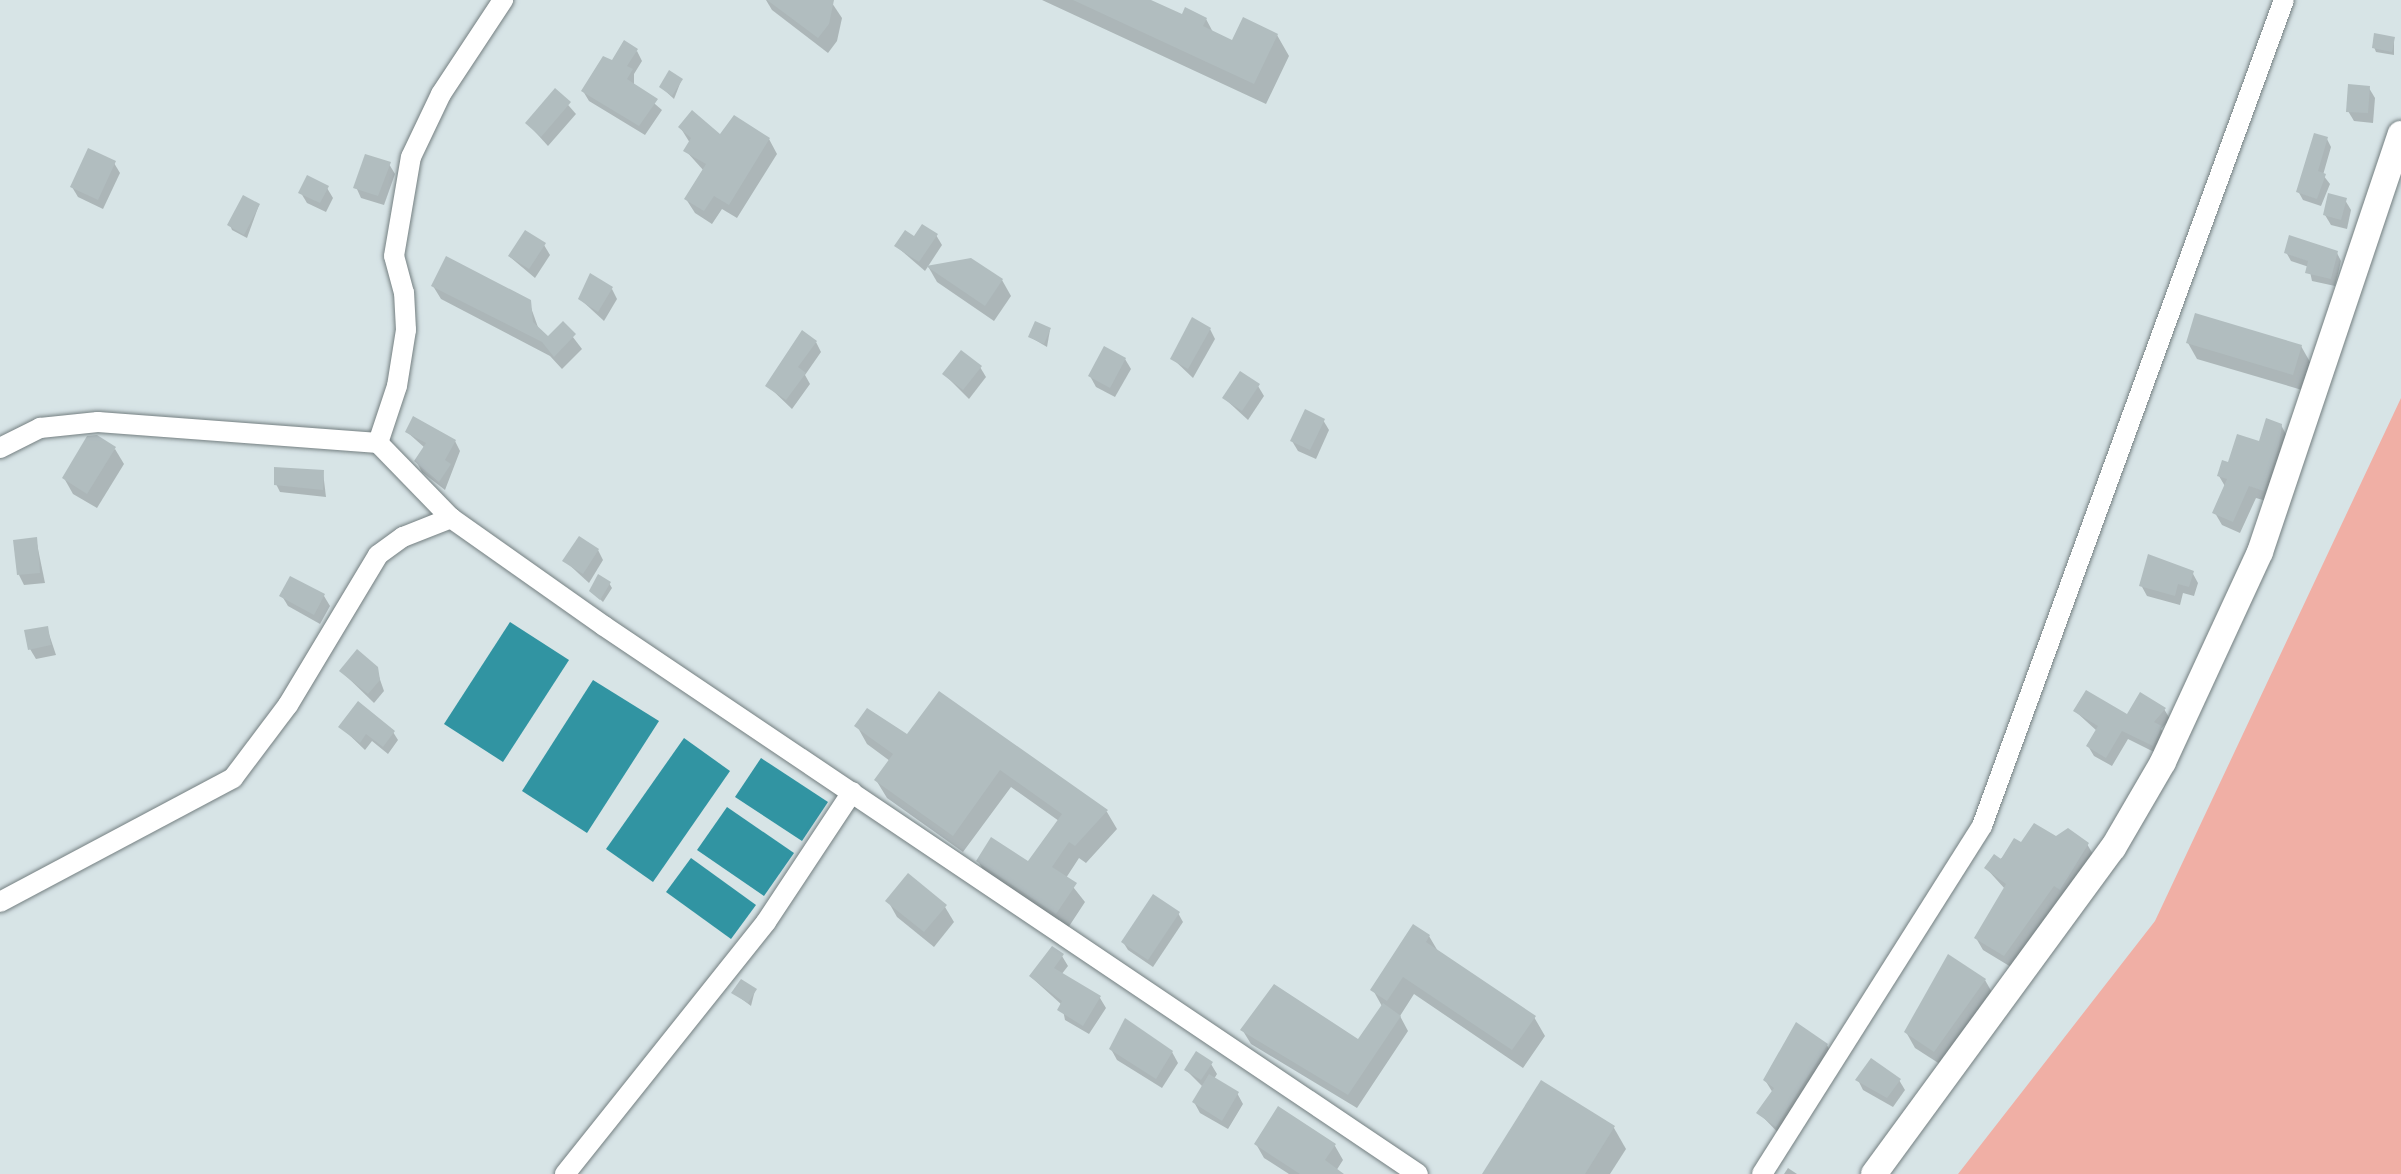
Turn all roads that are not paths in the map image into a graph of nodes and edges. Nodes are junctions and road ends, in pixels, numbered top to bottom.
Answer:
1 (503, 0) edge
2 (2284, 0) edge
3 (2401, 134) edge
4 (378, 443) junction
5 (0, 448) edge
6 (451, 518) junction
7 (852, 792) junction
8 (0, 902) edge
9 (565, 1174) edge
10 (1418, 1174) edge
11 (1762, 1174) edge
12 (1874, 1174) edge

1 - 4 street
2 - 11 street
3 - 12 main road
4 - 5 street
4 - 6 street
6 - 7 street
6 - 8 street
7 - 9 street
7 - 10 street

